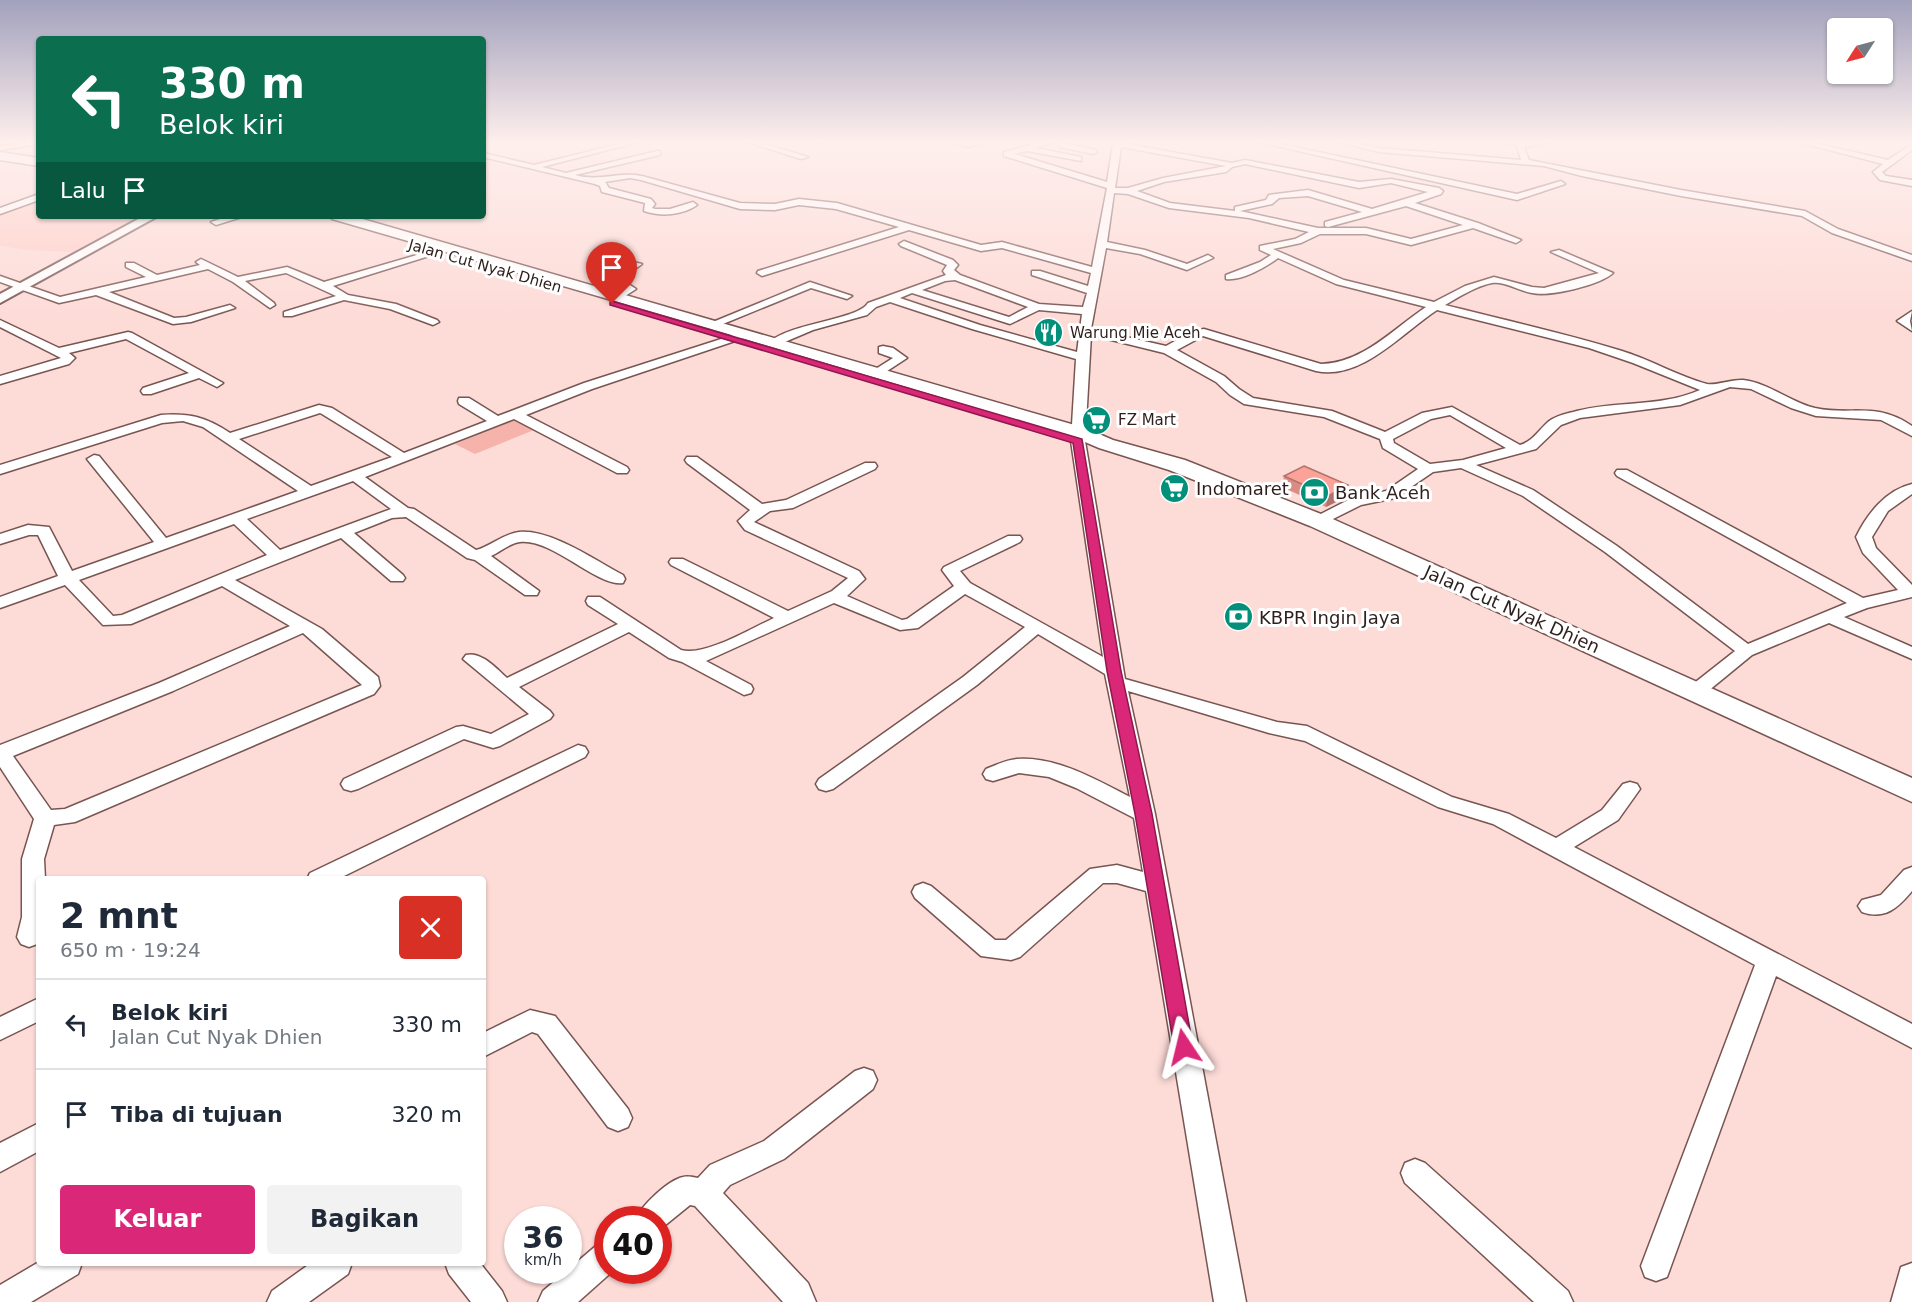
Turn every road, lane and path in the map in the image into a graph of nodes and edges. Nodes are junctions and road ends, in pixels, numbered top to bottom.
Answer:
1 (0, 202) edge
2 (24, 202) edge
3 (649, 202) edge
4 (725, 202) edge
5 (1107, 202) edge
6 (1160, 202) edge
7 (1269, 202) edge
8 (1338, 202) edge
9 (1410, 202) edge
10 (1733, 202) edge
11 (20, 203) junction
12 (1407, 203) junction
13 (693, 205) dead end
14 (0, 211) edge
15 (1228, 212) junction
16 (1373, 212) junction
17 (146, 219) edge
18 (228, 219) edge
19 (325, 219) edge
20 (348, 219) edge
21 (216, 222) dead end
22 (1475, 225) junction
23 (909, 227) junction
24 (1314, 230) junction
25 (1516, 240) dead end
26 (904, 244) dead end
27 (1102, 244) junction
28 (436, 252) junction
29 (1556, 252) dead end
30 (1277, 255) junction
31 (194, 258) dead end
32 (1208, 258) dead end
33 (1912, 258) edge
34 (637, 264) dead end
35 (130, 265) dead end
36 (210, 266) junction
37 (1096, 272) junction
38 (762, 273) dead end
39 (1036, 273) dead end
40 (956, 277) junction
41 (1230, 277) dead end
42 (0, 279) edge
43 (157, 279) junction
44 (237, 280) junction
45 (324, 285) junction
46 (20, 287) junction
47 (913, 291) junction
48 (1092, 291) junction
49 (99, 292) junction
50 (618, 296) junction
51 (847, 296) dead end
52 (344, 297) junction
53 (0, 299) edge
54 (892, 299) junction
55 (270, 305) dead end
56 (1435, 306) junction
57 (1037, 307) junction
58 (230, 308) dead end
59 (1088, 311) junction
60 (288, 314) dead end
61 (1912, 314) edge
62 (433, 322) dead end
63 (0, 323) edge
64 (714, 324) junction
65 (1912, 328) edge
66 (1086, 331) junction
67 (739, 337) junction
68 (776, 342) junction
69 (883, 350) dead end
70 (1168, 350) junction
71 (59, 352) junction
72 (1082, 357) junction
73 (878, 373) junction
74 (199, 374) junction
75 (0, 380) edge
76 (217, 383) dead end
77 (1709, 388) junction
78 (147, 391) dead end
79 (464, 400) dead end
80 (1440, 403) dead end
81 (1452, 411) junction
82 (516, 415) junction
83 (498, 422) junction
84 (1912, 432) edge
85 (1078, 437) junction
86 (1386, 437) junction
87 (227, 438) junction
88 (1519, 450) junction
89 (403, 458) junction
90 (94, 459) dead end
91 (692, 460) dead end
92 (1463, 464) junction
93 (870, 466) dead end
94 (1428, 469) junction
95 (0, 470) edge
96 (622, 470) dead end
97 (1622, 473) dead end
98 (355, 476) junction
99 (1912, 488) edge
100 (310, 492) junction
101 (759, 509) junction
102 (404, 511) junction
103 (236, 518) junction
104 (1318, 521) junction
105 (342, 531) junction
106 (0, 539) edge
107 (1014, 539) dead end
108 (164, 544) junction
109 (478, 555) junction
110 (278, 556) junction
111 (677, 562) dead end
112 (67, 577) junction
113 (397, 578) dead end
114 (222, 579) junction
115 (617, 579) dead end
116 (964, 587) junction
117 (531, 591) dead end
118 (1910, 592) edge
119 (838, 595) junction
120 (594, 601) dead end
121 (0, 603) edge
122 (1861, 604) junction
123 (1830, 617) junction
124 (788, 618) junction
125 (630, 625) junction
126 (304, 626) junction
127 (1038, 626) junction
128 (1746, 651) junction
129 (1912, 654) edge
130 (688, 658) junction
131 (472, 659) dead end
132 (1115, 677) junction
133 (507, 685) junction
134 (744, 689) dead end
135 (1695, 692) junction
136 (578, 752) dead end
137 (0, 754) edge
138 (993, 774) dead end
139 (351, 784) dead end
140 (826, 784) dead end
141 (1630, 789) dead end
142 (1912, 791) edge
143 (1144, 814) junction
144 (45, 818) junction
145 (1556, 848) junction
146 (324, 876) edge
147 (1912, 876) edge
148 (1154, 884) junction
149 (923, 892) dead end
150 (1870, 906) dead end
151 (29, 937) dead end
152 (1769, 960) junction
153 (36, 1011) edge
154 (0, 1029) edge
155 (1912, 1037) edge
156 (486, 1045) edge
157 (864, 1080) dead end
158 (618, 1118) dead end
159 (36, 1138) edge
160 (0, 1158) edge
161 (1415, 1173) dead end
162 (703, 1193) junction
163 (666, 1206) edge
164 (62, 1266) edge
165 (333, 1266) edge
166 (462, 1266) edge
167 (1656, 1266) dead end
168 (594, 1268) edge
169 (1912, 1278) edge
170 (1, 1302) edge
171 (283, 1302) edge
172 (491, 1302) edge
173 (554, 1302) edge
174 (800, 1302) edge
175 (1230, 1302) edge
176 (1557, 1302) edge
177 (1907, 1302) edge

1 - 11 street
2 - 11 street
3 - 13 street
4 - 23 street
5 - 27 street
6 - 15 street
7 - 15 street
8 - 16 street
9 - 12 street
10 - 33 street
11 - 14 street
12 - 16 street
12 - 22 street
15 - 24 street
16 - 24 street
17 - 46 main road
18 - 21 street
19 - 28 highway, Jalan Cut Nyak Dhien
20 - 50 highway, Jalan Cut Nyak Dhien
22 - 24 street
22 - 25 street
23 - 37 street
23 - 38 street
24 - 30 street
26 - 40 street
27 - 32 street
27 - 37 street
28 - 45 street
28 - 67 highway, Jalan Cut Nyak Dhien
29 - 56 street
30 - 41 street
30 - 56 street
31 - 36 street
34 - 50 street
35 - 43 street
36 - 43 street
36 - 44 street
37 - 48 street
39 - 48 street
40 - 47 street
40 - 57 street
42 - 46 street
43 - 49 street
44 - 45 street
44 - 55 street
45 - 52 street
46 - 49 street
46 - 53 main road
47 - 54 street
47 - 57 street
48 - 59 street
49 - 58 street
50 - 64 highway, Jalan Cut Nyak Dhien
51 - 64 street
52 - 60 street
52 - 62 street
54 - 68 street
54 - 72 street
56 - 70 street
56 - 77 street
57 - 59 street
59 - 66 street
61 - 65 street
63 - 71 street
64 - 67 highway, Jalan Cut Nyak Dhien
66 - 70 street
66 - 72 street
67 - 68 highway, Jalan Cut Nyak Dhien
67 - 82 street
67 - 85 highway, Jalan Cut Nyak Dhien
68 - 73 highway, Jalan Cut Nyak Dhien
69 - 73 street
70 - 86 street
71 - 74 street
71 - 75 street
72 - 85 street
73 - 85 highway, Jalan Cut Nyak Dhien
74 - 76 street
74 - 78 street
77 - 84 street
77 - 88 street
79 - 83 street
80 - 81 street
81 - 86 street
81 - 88 street
82 - 83 street
82 - 96 street
83 - 89 street
85 - 104 highway, Jalan Cut Nyak Dhien
85 - 132 street
86 - 94 street
87 - 89 street
87 - 95 street
87 - 100 street
88 - 92 street
89 - 98 street
90 - 108 street
91 - 101 street
92 - 94 street
92 - 128 street
93 - 101 street
94 - 104 street
97 - 122 street
98 - 100 street
98 - 102 street
99 - 118 street
100 - 103 street
101 - 119 street
102 - 105 street
102 - 109 street
103 - 108 street
103 - 110 street
104 - 135 highway, Jalan Cut Nyak Dhien
105 - 110 street
105 - 113 street
106 - 112 street
107 - 116 street
108 - 112 street
109 - 115 street
109 - 117 street
110 - 114 street
111 - 124 street
112 - 114 street
112 - 121 street
114 - 126 street
116 - 119 street
116 - 127 street
118 - 122 street
119 - 124 street
120 - 125 street
122 - 123 street
123 - 128 street
123 - 129 street
124 - 130 street
125 - 130 street
125 - 133 street
126 - 137 street
126 - 144 street
127 - 132 street
127 - 140 street
128 - 135 street
130 - 134 street
131 - 133 street
132 - 143 street
132 - 145 street
133 - 139 street
135 - 142 highway, Jalan Cut Nyak Dhien
136 - 146 street
137 - 144 street
138 - 143 street
141 - 145 street
143 - 148 street
144 - 151 street
145 - 152 street
147 - 150 street
148 - 149 street
148 - 175 street
152 - 155 street
152 - 167 street
153 - 154 street
156 - 158 street
157 - 162 street
159 - 160 street
161 - 176 street
162 - 163 street
162 - 174 street
164 - 170 street
165 - 171 street
166 - 172 street
168 - 173 street
169 - 177 street

